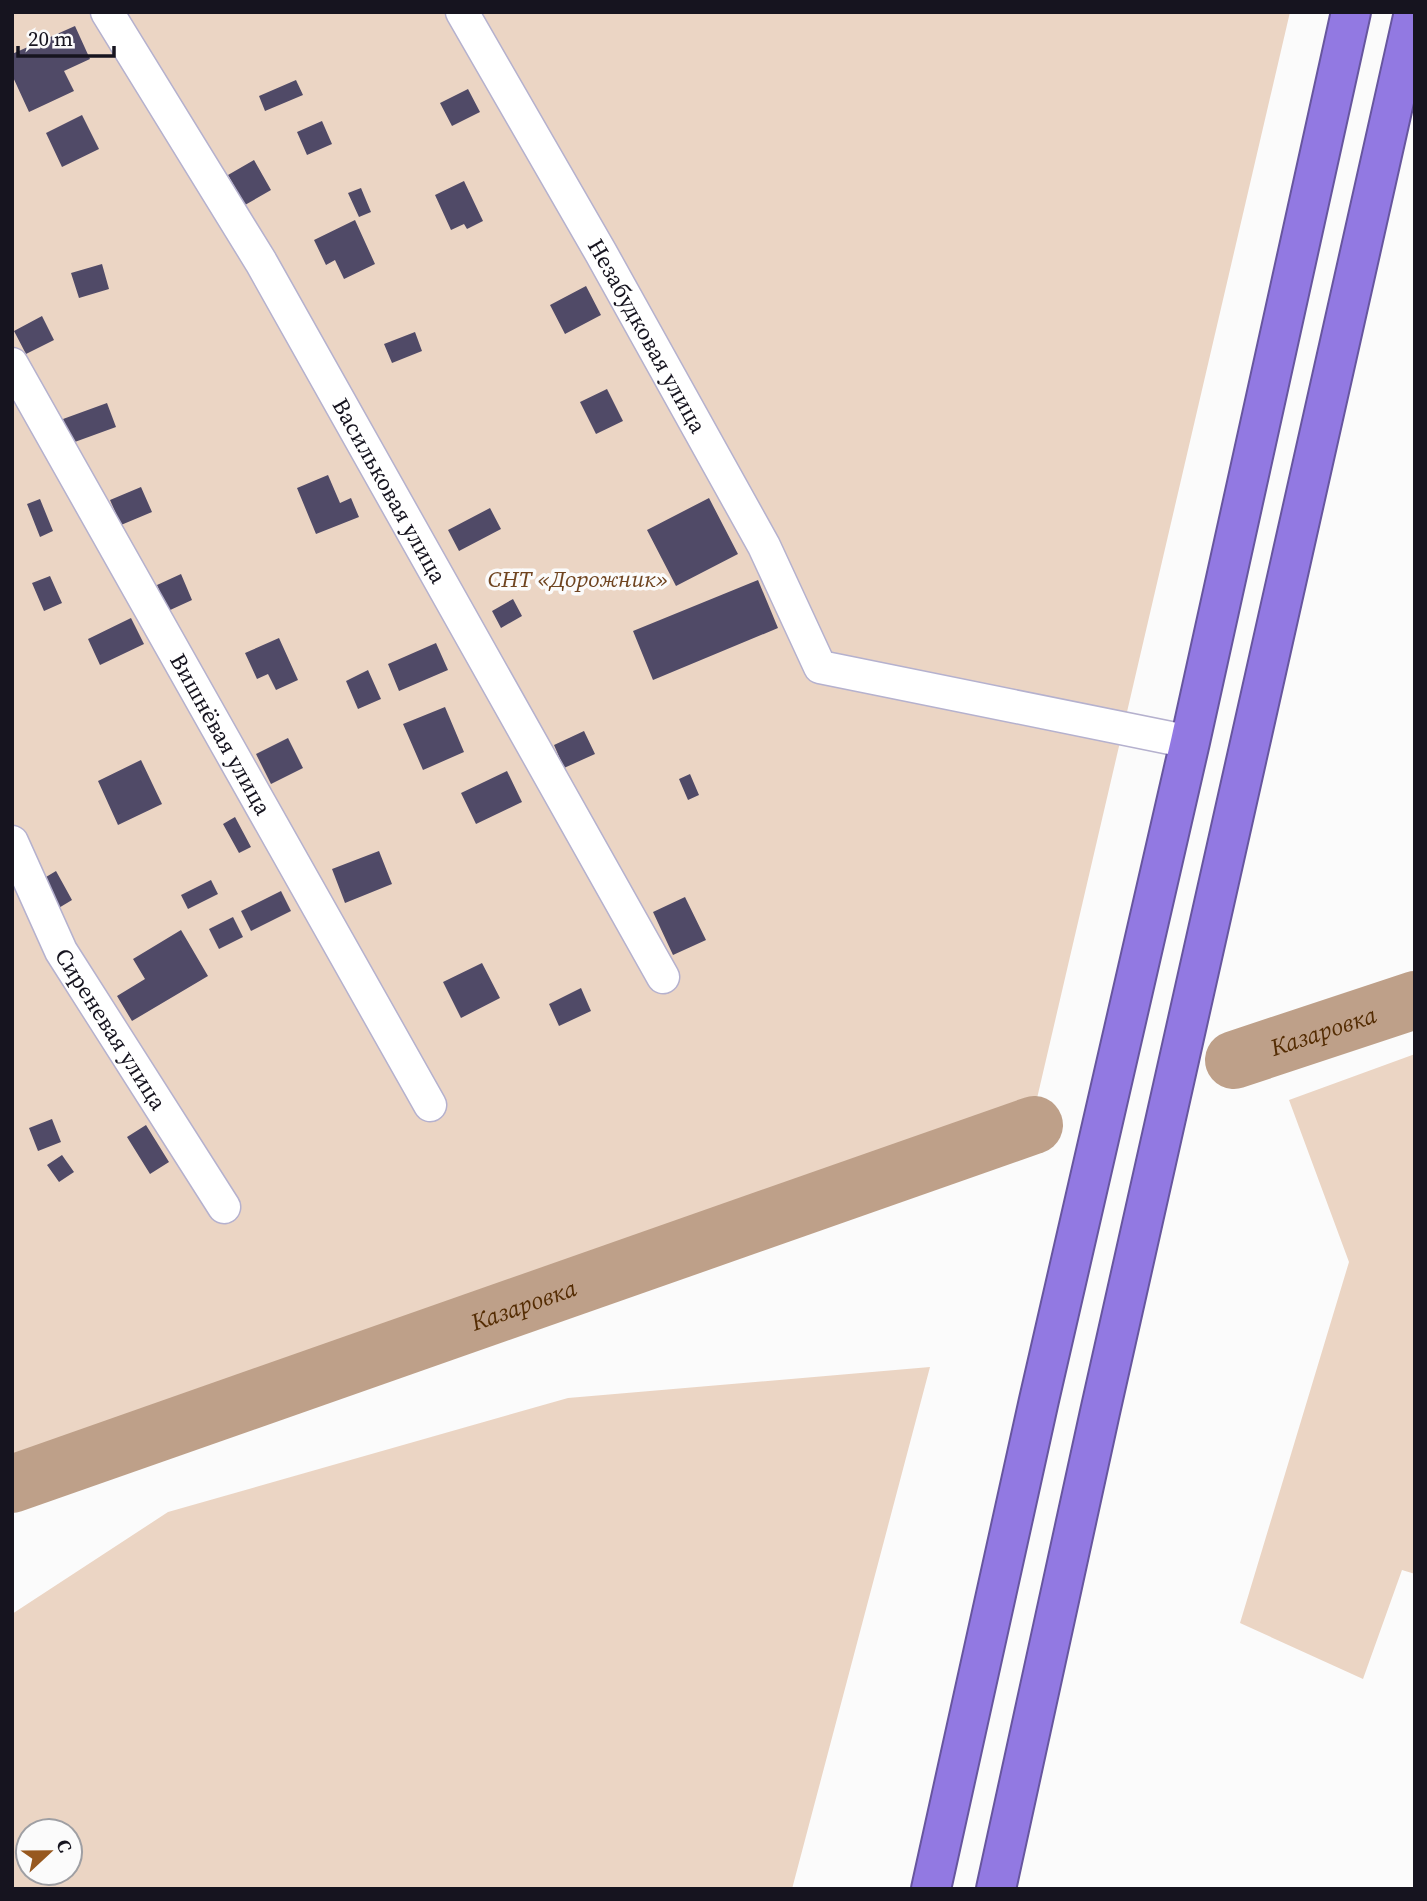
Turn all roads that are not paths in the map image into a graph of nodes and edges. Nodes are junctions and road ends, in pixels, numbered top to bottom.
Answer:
1 (107, 12) edge
2 (462, 12) edge
3 (1351, 12) edge
4 (1414, 12) edge
5 (12, 364) edge
6 (1190, 742) junction
7 (12, 842) edge
8 (663, 977) dead end
9 (430, 1105) dead end
10 (224, 1207) dead end
11 (931, 1889) edge
12 (996, 1889) edge

1 - 8 street, Васильковая улица
2 - 6 street, Незабудковая улица
3 - 6 highway
4 - 12 highway
5 - 9 street, Вишнёвая улица
6 - 11 highway
7 - 10 street, Сиреневая улица

